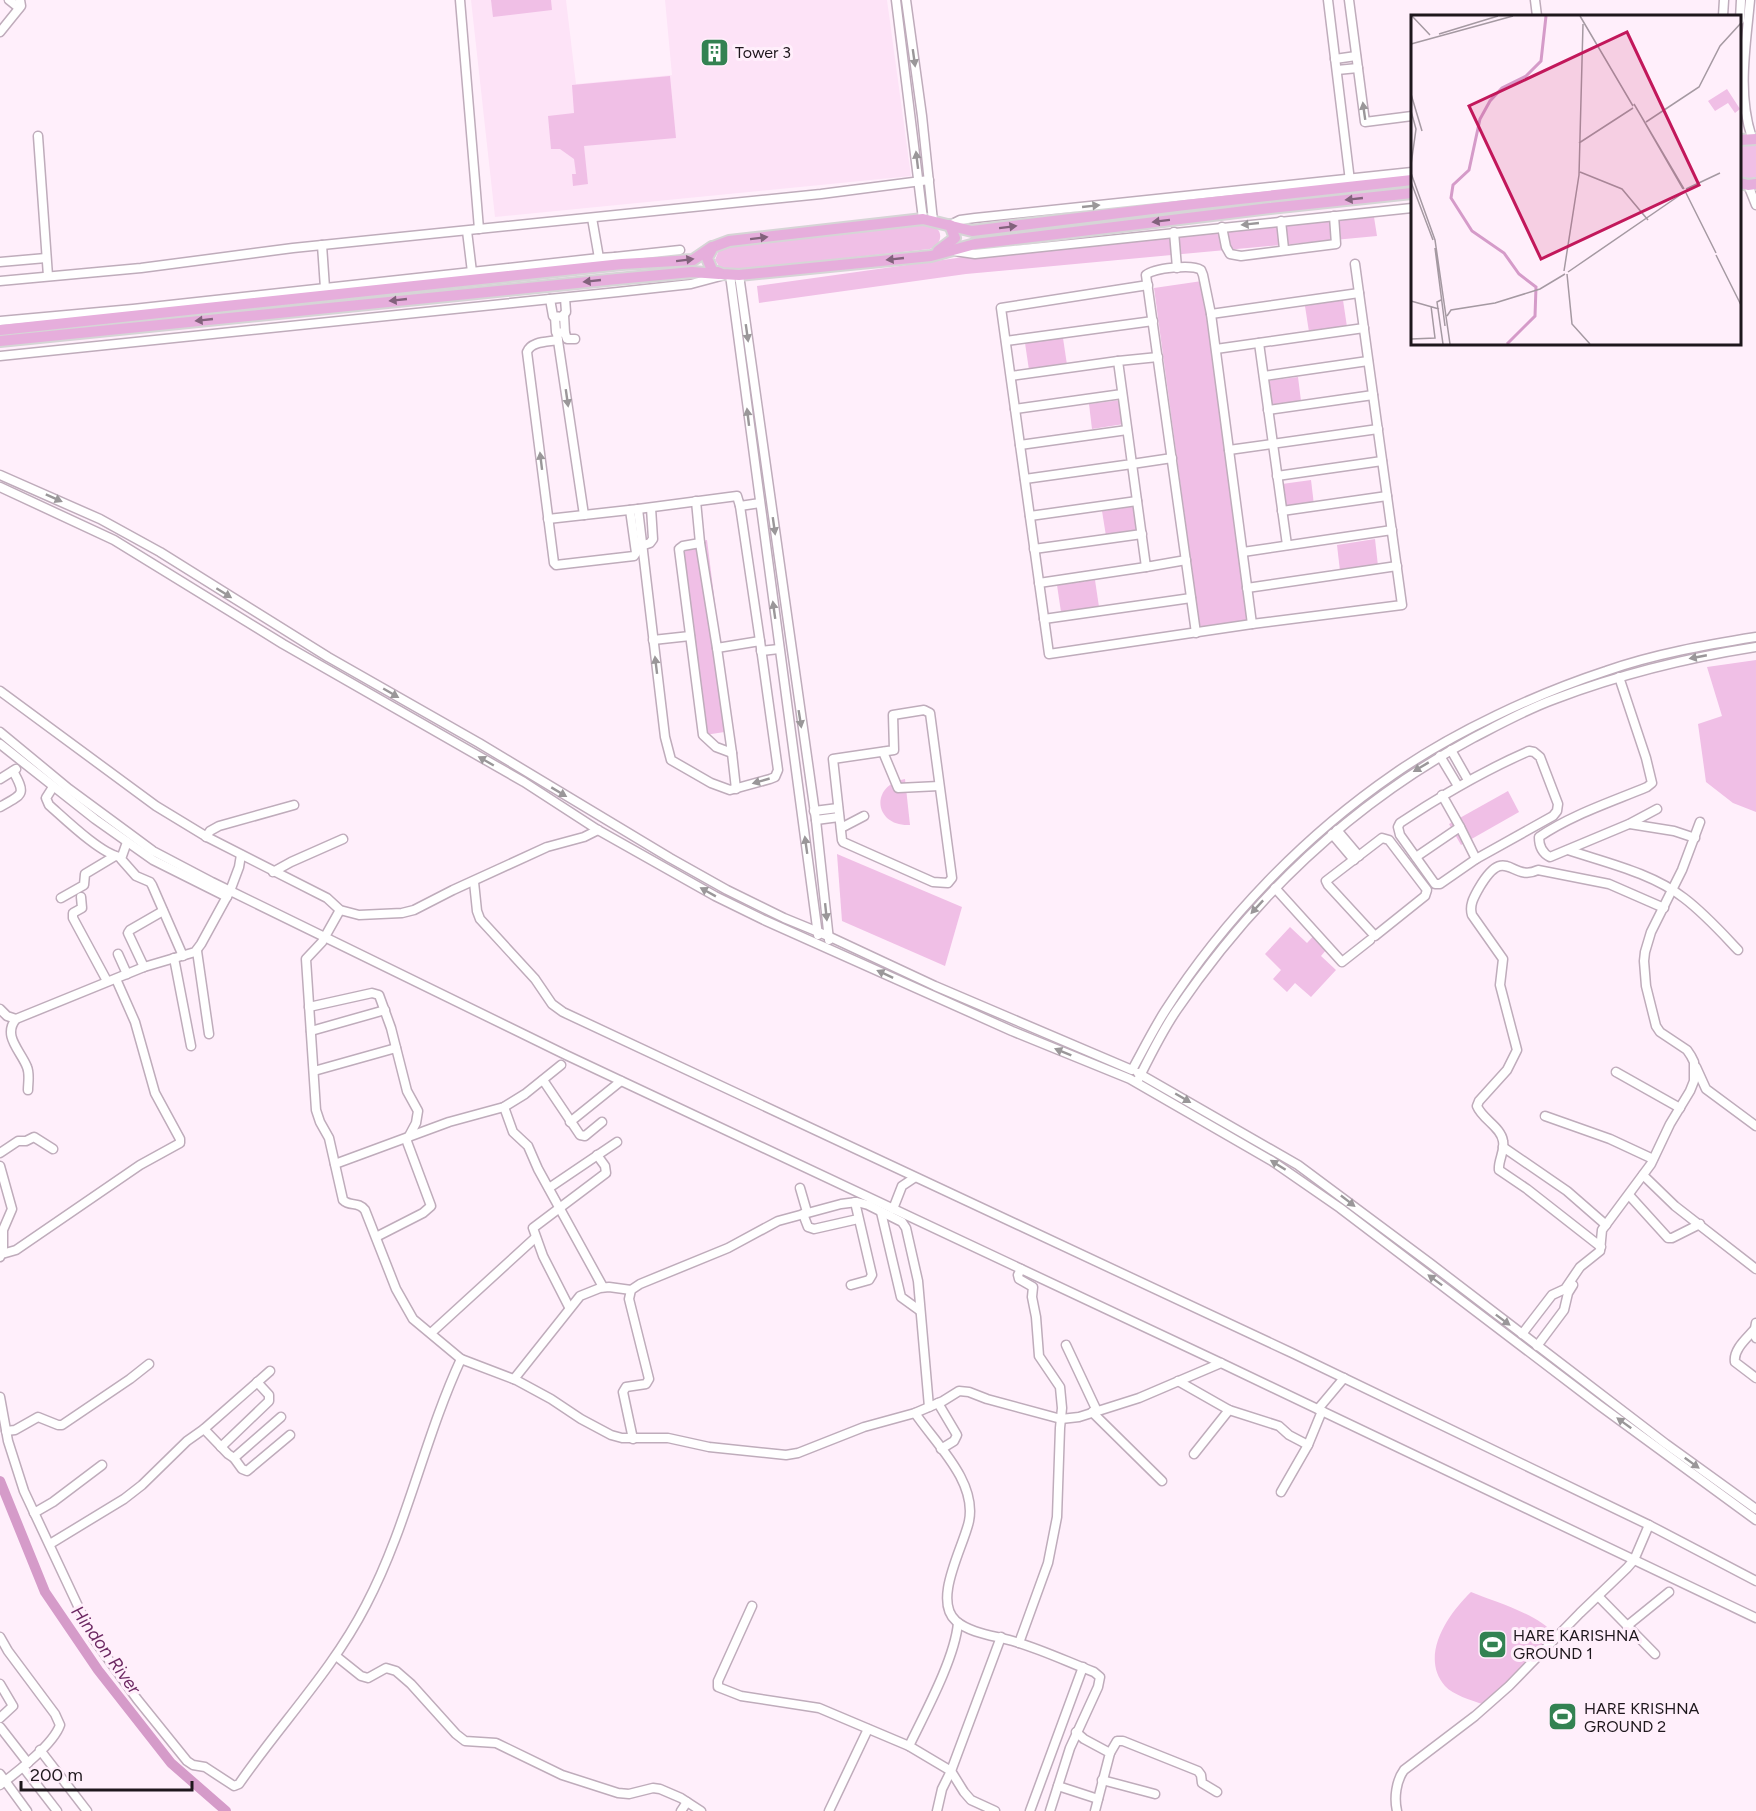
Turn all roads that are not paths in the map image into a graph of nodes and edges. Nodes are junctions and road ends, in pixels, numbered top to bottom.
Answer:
1 (9, 0) edge
2 (460, 0) edge
3 (896, 0) edge
4 (906, 0) edge
5 (1328, 0) edge
6 (1348, 0) edge
7 (1535, 0) edge
8 (1724, 0) edge
9 (1741, 0) edge
10 (1750, 0) edge
11 (20, 4) edge
12 (1537, 15) edge
13 (1723, 15) edge
14 (1740, 15) edge
15 (1752, 27) edge
16 (0, 32) edge
17 (1356, 56) junction
18 (1335, 59) junction
19 (1358, 68) junction
20 (1337, 70) junction
21 (1411, 116) edge
22 (38, 136) dead end
23 (1754, 139) edge
24 (1411, 172) edge
25 (929, 180) junction
26 (1411, 180) edge
27 (919, 181) junction
28 (1351, 182) junction
29 (1748, 184) edge
30 (1411, 193) edge
31 (1756, 205) edge
32 (1411, 208) edge
33 (1334, 216) junction
34 (592, 218) junction
35 (928, 220) junction
36 (1281, 221) junction
37 (950, 225) junction
38 (1222, 227) junction
39 (479, 229) junction
40 (467, 231) junction
41 (1174, 232) junction
42 (322, 245) junction
43 (713, 247) junction
44 (1284, 249) junction
45 (680, 250) dead end
46 (953, 251) junction
47 (920, 257) junction
48 (46, 258) junction
49 (598, 258) junction
50 (615, 261) junction
51 (0, 262) edge
52 (1354, 264) dead end
53 (1177, 268) junction
54 (472, 272) junction
55 (730, 275) junction
56 (48, 276) junction
57 (617, 279) junction
58 (0, 281) edge
59 (1148, 285) junction
60 (325, 288) junction
61 (618, 292) junction
62 (1359, 293) junction
63 (565, 298) junction
64 (550, 299) junction
65 (1211, 314) junction
66 (564, 315) junction
67 (555, 317) junction
68 (0, 321) edge
69 (1153, 321) junction
70 (1364, 328) junction
71 (0, 330) edge
72 (560, 336) junction
73 (575, 339) dead end
74 (1006, 340) junction
75 (0, 341) edge
76 (1259, 343) junction
77 (1216, 349) junction
78 (0, 356) edge
79 (1158, 357) junction
80 (1118, 361) junction
81 (1368, 361) junction
82 (1011, 376) junction
83 (1264, 376) junction
84 (1122, 394) junction
85 (1373, 395) junction
86 (1015, 409) junction
87 (1268, 410) junction
88 (1378, 429) junction
89 (1127, 430) junction
90 (1273, 444) junction
91 (1020, 445) junction
92 (1229, 450) junction
93 (1172, 458) junction
94 (1382, 461) junction
95 (1132, 464) junction
96 (0, 475) edge
97 (1277, 476) junction
98 (1025, 479) junction
99 (0, 487) edge
100 (1387, 496) junction
101 (696, 501) junction
102 (1137, 501) junction
103 (760, 503) junction
104 (740, 506) junction
105 (651, 508) junction
106 (634, 510) junction
107 (1282, 512) junction
108 (584, 515) junction
109 (1030, 516) junction
110 (548, 519) junction
111 (1392, 530) junction
112 (1142, 534) junction
113 (700, 543) junction
114 (644, 545) junction
115 (1287, 545) junction
116 (1034, 549) junction
117 (1243, 552) junction
118 (1186, 560) junction
119 (1397, 566) junction
120 (1146, 567) junction
121 (1039, 583) junction
122 (1247, 588) junction
123 (1191, 598) junction
124 (1044, 619) junction
125 (1252, 624) junction
126 (1196, 633) junction
127 (690, 636) junction
128 (1756, 637) edge
129 (653, 640) junction
130 (760, 641) junction
131 (1756, 647) edge
132 (717, 648) junction
133 (779, 649) junction
134 (761, 651) junction
135 (1619, 677) junction
136 (0, 691) edge
137 (0, 732) edge
138 (804, 742) junction
139 (792, 743) junction
140 (0, 744) edge
141 (1451, 750) junction
142 (883, 752) junction
143 (732, 753) junction
144 (1440, 756) junction
145 (26, 760) junction
146 (13, 771) junction
147 (0, 779) edge
148 (1468, 780) junction
149 (939, 786) junction
150 (1458, 786) junction
151 (53, 787) junction
152 (736, 789) junction
153 (1442, 795) junction
154 (294, 805) dead end
155 (0, 807) edge
156 (1657, 809) dead end
157 (839, 812) junction
158 (815, 816) junction
159 (864, 816) dead end
160 (1700, 822) dead end
161 (1629, 824) junction
162 (1460, 827) junction
163 (841, 828) junction
164 (598, 830) junction
165 (1335, 832) junction
166 (206, 837) junction
167 (1695, 838) junction
168 (343, 839) dead end
169 (127, 842) junction
170 (1568, 850) junction
171 (241, 855) junction
172 (117, 856) junction
173 (1416, 857) junction
174 (1357, 858) junction
175 (1476, 859) junction
176 (273, 872) junction
177 (474, 882) junction
178 (1275, 888) junction
179 (1672, 891) junction
180 (228, 894) junction
181 (61, 897) dead end
182 (81, 897) dead end
183 (1664, 908) junction
184 (340, 910) junction
185 (163, 911) junction
186 (817, 931) junction
187 (828, 936) junction
188 (325, 938) junction
189 (1370, 940) dead end
190 (819, 944) junction
191 (831, 949) junction
192 (1738, 950) dead end
193 (197, 951) junction
194 (118, 954) dead end
195 (178, 957) junction
196 (144, 967) junction
197 (127, 974) junction
198 (116, 979) junction
199 (107, 981) junction
200 (309, 1007) junction
201 (0, 1009) edge
202 (385, 1010) junction
203 (16, 1019) junction
204 (311, 1031) junction
205 (209, 1034) dead end
206 (191, 1046) dead end
207 (396, 1048) junction
208 (1694, 1062) junction
209 (561, 1065) dead end
210 (314, 1071) junction
211 (1616, 1072) dead end
212 (1130, 1074) junction
213 (1139, 1078) junction
214 (543, 1080) junction
215 (621, 1081) junction
216 (28, 1090) dead end
217 (504, 1107) junction
218 (1680, 1108) junction
219 (1545, 1116) dead end
220 (570, 1122) junction
221 (602, 1122) dead end
222 (1756, 1126) edge
223 (407, 1139) junction
224 (616, 1142) dead end
225 (1503, 1147) junction
226 (53, 1149) dead end
227 (0, 1154) edge
228 (597, 1155) junction
229 (1653, 1159) junction
230 (335, 1164) junction
231 (0, 1166) edge
232 (1643, 1175) junction
233 (914, 1178) junction
234 (549, 1188) junction
235 (800, 1188) dead end
236 (1629, 1195) junction
237 (855, 1202) junction
238 (560, 1207) junction
239 (893, 1209) junction
240 (881, 1212) junction
241 (805, 1213) junction
242 (858, 1219) junction
243 (1700, 1224) junction
244 (1606, 1225) junction
245 (376, 1237) junction
246 (535, 1238) junction
247 (1601, 1247) junction
248 (1, 1255) edge
249 (1587, 1261) junction
250 (1021, 1269) junction
251 (1756, 1269) edge
252 (851, 1285) dead end
253 (603, 1287) junction
254 (631, 1290) junction
255 (569, 1307) junction
256 (919, 1311) junction
257 (1755, 1330) edge
258 (1522, 1332) junction
259 (431, 1333) junction
260 (1541, 1341) junction
261 (1066, 1345) dead end
262 (461, 1359) junction
263 (1221, 1363) junction
264 (149, 1364) dead end
265 (270, 1371) dead end
266 (1344, 1378) junction
267 (1756, 1378) edge
268 (514, 1379) junction
269 (1178, 1382) junction
270 (257, 1383) junction
271 (0, 1397) edge
272 (938, 1403) junction
273 (928, 1407) junction
274 (1230, 1410) junction
275 (1320, 1410) junction
276 (1094, 1412) junction
277 (915, 1413) junction
278 (281, 1417) dead end
279 (1061, 1419) junction
280 (204, 1429) junction
281 (6, 1431) junction
282 (290, 1435) dead end
283 (633, 1439) junction
284 (1308, 1445) junction
285 (221, 1447) junction
286 (942, 1449) junction
287 (1194, 1454) dead end
288 (234, 1458) junction
289 (102, 1466) dead end
290 (1162, 1481) dead end
291 (1281, 1492) dead end
292 (1756, 1509) edge
293 (34, 1513) junction
294 (1756, 1520) edge
295 (1649, 1525) junction
296 (50, 1544) junction
297 (1634, 1560) junction
298 (1756, 1581) edge
299 (1669, 1592) dead end
300 (1598, 1596) junction
301 (752, 1606) dead end
302 (1756, 1618) edge
303 (958, 1623) junction
304 (1627, 1626) junction
305 (0, 1636) edge
306 (1001, 1637) junction
307 (1019, 1642) junction
308 (1655, 1654) dead end
309 (336, 1656) junction
310 (1083, 1668) junction
311 (0, 1684) edge
312 (0, 1718) edge
313 (0, 1727) edge
314 (868, 1729) junction
315 (1076, 1732) junction
316 (909, 1746) junction
317 (40, 1750) junction
318 (1110, 1753) junction
319 (25, 1765) junction
320 (951, 1771) junction
321 (2, 1780) edge
322 (1102, 1780) junction
323 (1058, 1786) junction
324 (1217, 1792) dead end
325 (1155, 1794) dead end
326 (1098, 1799) junction
327 (687, 1802) junction
328 (989, 1810) edge
329 (27, 1811) edge
330 (57, 1811) edge
331 (87, 1811) edge
332 (681, 1811) edge
333 (700, 1811) edge
334 (829, 1811) edge
335 (937, 1811) edge
336 (1030, 1811) edge
337 (1050, 1811) edge
338 (1095, 1811) edge
339 (1397, 1811) edge

1 - 11 street
2 - 39 street
27 -> 3 street
4 -> 25 street
5 - 18 street
6 - 17 street
7 - 12 street
8 - 13 street
9 - 14 street
10 - 15 street
11 - 16 street
15 - 23 street
17 - 18 street
17 - 19 street
18 - 20 street
19 - 20 street
21 -> 19 street
20 - 28 street
22 - 48 street
24 - 28 street
25 - 27 street
25 - 35 street
26 - 28 main road
27 - 34 street
27 - 35 street
37 -> 28 main road
29 - 31 street
30 -> 46 main road
32 - 33 street
33 - 36 street
33 - 44 street
34 - 39 street
34 - 49 street
35 - 37 main road
43 -> 35 main road
36 -> 38 street
36 - 44 street
37 - 47 main road
38 - 41 street
38 - 44 street
39 - 40 street
40 - 42 street
40 - 54 street
41 - 46 street
41 - 53 street
42 - 56 street
42 - 60 street
50 -> 43 main road
43 - 55 main road
45 - 50 street
46 - 47 main road
47 -> 55 main road
48 - 51 street
48 - 56 street
49 - 50 street
49 - 54 street
50 - 71 main road
52 - 62 street
53 - 59 street
53 - 65 street
54 - 60 street
55 - 57 main road
55 - 61 street
103 -> 55 street
55 -> 138 street
56 - 58 street
57 - 61 street
57 -> 75 main road
59 - 69 street
59 - 74 street
60 - 68 street
61 - 63 street
62 - 65 street
62 - 70 street
63 - 64 street
63 - 66 street
64 - 67 street
64 - 78 street
65 - 77 street
66 - 67 street
66 - 72 street
67 - 72 street
69 - 74 street
69 - 79 street
70 - 76 street
70 - 81 street
72 - 73 street
72 -> 108 street
110 -> 72 street
74 - 82 street
76 - 77 street
76 - 83 street
77 - 92 street
79 - 80 street
79 - 93 street
80 - 82 street
80 - 84 street
81 - 83 street
81 - 85 street
82 - 86 street
83 - 87 street
84 - 86 street
84 - 89 street
85 - 87 street
85 - 88 street
86 - 91 street
87 - 90 street
88 - 90 street
88 - 94 street
89 - 91 street
89 - 95 street
90 - 92 street
90 - 97 street
91 - 98 street
92 - 117 street
93 - 95 street
93 - 118 street
94 - 97 street
94 - 100 street
95 - 98 street
95 - 102 street
96 -> 186 street
97 - 107 street
98 - 109 street
164 -> 99 street
100 - 107 street
100 - 111 street
101 - 104 street
101 - 105 street
101 - 113 street
102 - 109 street
102 - 112 street
103 - 104 street
133 -> 103 street
104 - 130 street
105 - 106 street
105 - 114 street
106 - 108 street
106 - 110 street
106 - 114 street
107 - 115 street
108 - 110 street
109 - 116 street
111 - 115 street
111 - 119 street
112 - 116 street
112 - 120 street
113 - 127 street
113 - 132 street
114 - 129 street
115 - 117 street
116 - 121 street
117 - 122 street
118 - 120 street
118 - 123 street
119 - 122 street
119 - 125 street
120 - 121 street
121 - 124 street
122 - 125 street
123 - 124 street
123 - 126 street
124 - 126 street
125 - 126 street
127 - 129 street
127 - 143 street
128 - 212 street
152 -> 129 street
130 - 132 street
130 - 134 street
131 -> 135 street
132 - 143 street
133 - 134 street
133 - 139 street
134 -> 152 street
135 - 141 street
135 - 170 street
136 - 166 street
137 - 145 street
138 - 139 street
138 - 158 street
186 -> 139 street
140 - 145 street
141 - 144 street
141 - 148 street
142 - 149 street
142 - 149 street
142 - 157 street
143 - 152 street
144 - 150 street
144 -> 165 street
145 - 146 street
145 - 151 street
145 - 180 street
146 - 147 street
146 - 155 street
148 - 150 street
148 - 175 street
149 - 163 street
150 - 153 street
151 - 169 street
151 - 172 street
153 - 162 street
153 - 173 street
154 - 166 street
156 - 161 street
157 - 158 street
157 - 163 street
158 -> 187 street
159 - 163 street
160 - 167 street
161 - 167 street
161 - 170 street
162 - 173 street
162 - 175 street
164 - 177 street
190 -> 164 street
165 - 174 street
165 - 178 street
166 - 171 street
167 - 179 street
168 - 176 street
169 - 172 street
169 - 180 street
170 - 179 street
171 - 176 street
171 - 180 street
172 - 181 street
172 - 185 street
173 - 175 street
174 - 174 street
176 - 184 street
177 - 184 street
177 - 233 street
178 - 189 street
178 -> 213 street
179 - 183 street
179 - 192 street
180 - 188 street
180 - 193 street
182 - 199 street
183 - 208 street
183 - 225 street
184 - 188 street
185 - 195 street
185 - 196 street
186 - 187 street
186 - 190 street
187 - 191 street
187 - 212 street
188 - 200 street
188 - 215 street
190 - 191 street
212 -> 191 street
193 - 195 street
193 - 205 street
194 - 197 street
195 - 196 street
195 - 206 street
196 - 197 street
197 - 198 street
198 - 199 street
198 - 248 street
199 - 203 street
200 - 202 street
200 - 204 street
201 - 203 street
202 - 204 street
202 - 207 street
203 - 216 street
204 - 210 street
207 - 210 street
207 - 223 street
208 - 218 street
208 - 222 street
209 - 214 street
210 - 230 street
211 - 218 street
212 - 213 street
213 - 258 street
214 - 217 street
214 - 220 street
215 - 220 street
215 - 239 street
217 - 223 street
217 - 234 street
218 - 229 street
219 - 229 street
220 - 221 street
223 - 230 street
223 - 245 street
224 - 228 street
225 - 244 street
225 - 247 street
226 - 227 street
228 - 234 street
228 - 238 street
229 - 232 street
230 - 245 street
231 - 248 street
232 - 236 street
232 - 243 street
233 - 239 street
233 - 266 street
234 - 238 street
235 - 241 street
236 - 243 street
236 - 244 street
237 - 240 street
237 - 241 street
237 - 242 street
238 - 246 street
238 - 253 street
239 - 250 street
240 - 256 street
240 - 256 street
241 - 242 street
241 - 254 street
242 - 252 street
243 - 251 street
244 - 247 street
245 - 259 street
246 - 255 street
246 - 259 street
247 - 249 street
249 - 258 street
249 - 260 street
250 - 263 street
250 - 279 street
253 - 254 street
253 - 255 street
254 - 283 street
255 - 268 street
256 - 273 street
257 - 267 street
258 - 260 street
294 -> 258 street
259 - 262 street
260 -> 292 street
261 - 276 street
262 - 268 street
262 - 309 street
263 - 269 street
263 - 275 street
264 - 281 street
265 - 270 street
266 - 275 street
266 - 295 street
268 - 283 street
269 - 274 street
269 - 276 street
270 - 280 street
270 - 285 street
271 - 281 street
272 - 273 street
272 - 279 street
272 - 286 street
273 - 277 street
274 - 284 street
274 - 287 street
275 - 284 street
275 - 297 street
276 - 279 street
276 - 290 street
277 - 283 street
277 - 286 street
278 - 288 street
279 - 307 street
280 - 285 street
280 - 296 street
281 - 293 street
282 - 288 street
284 - 291 street
285 - 288 street
286 - 303 street
289 - 293 street
293 - 296 street
295 - 297 street
295 - 298 street
296 - 309 street
297 - 300 street
297 - 302 street
299 - 304 street
300 - 304 street
300 - 339 street
301 - 314 street
303 - 306 street
303 - 316 street
304 - 308 street
305 - 317 street
306 - 307 street
306 - 320 street
307 - 310 street
309 - 327 street
310 - 315 street
310 - 336 street
311 - 312 street
313 - 319 street
314 - 316 street
314 - 334 street
315 - 318 street
315 - 323 street
316 - 320 street
317 - 319 street
317 - 331 street
318 - 322 street
318 - 324 street
319 - 321 street
319 - 330 street
320 - 328 street
320 - 335 street
321 - 329 street
322 - 325 street
322 - 326 street
323 - 326 street
323 - 337 street
326 - 338 street
327 - 332 street
327 - 333 street

